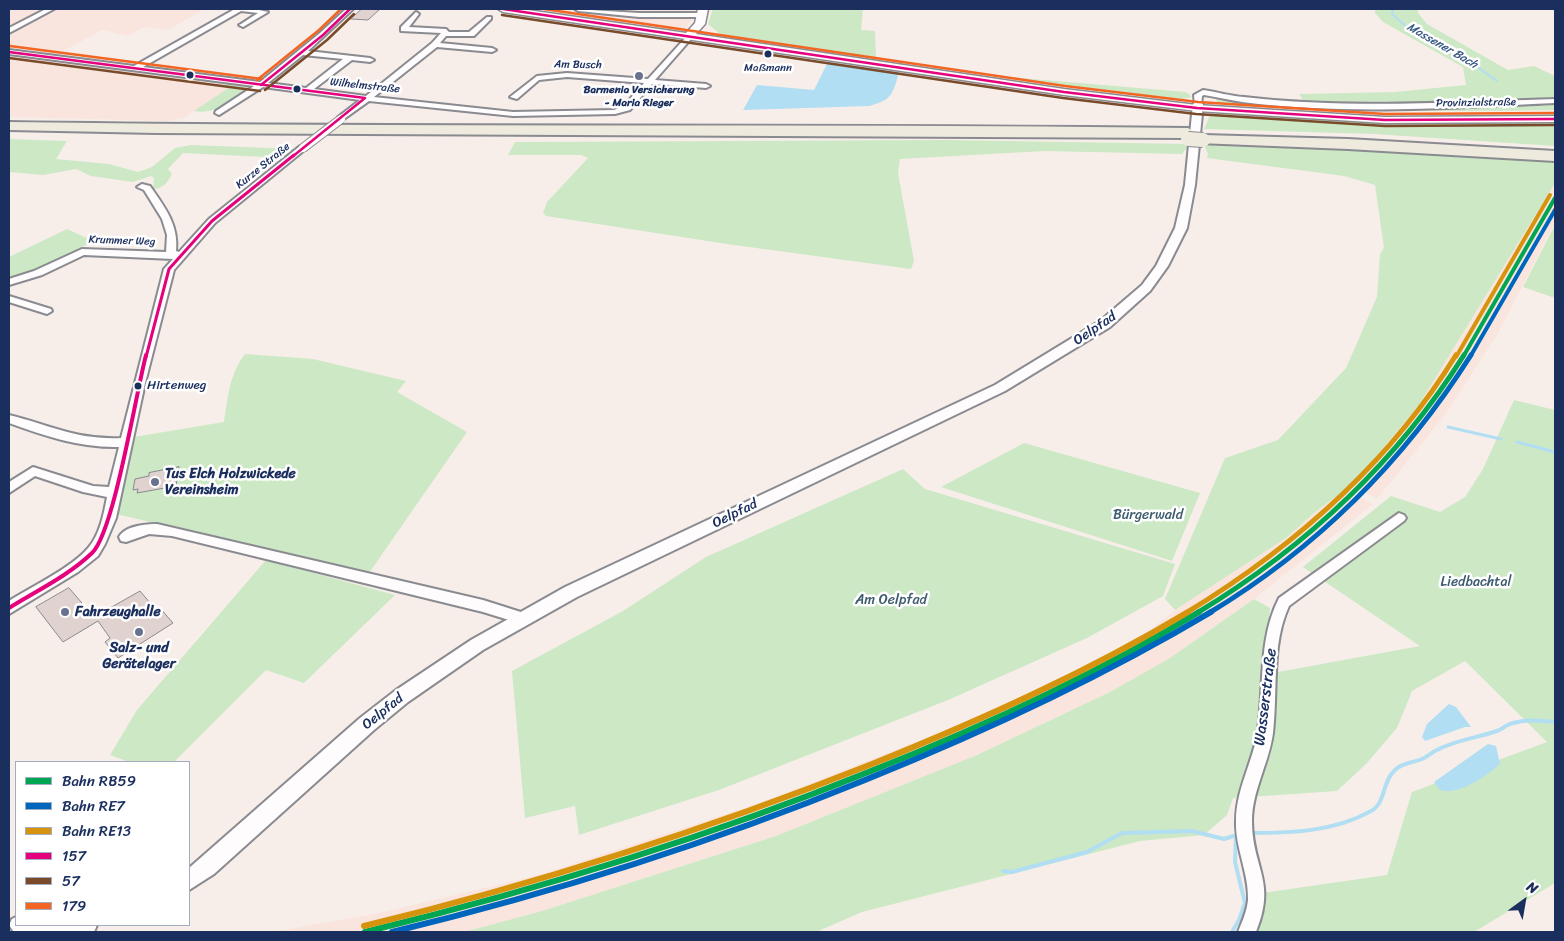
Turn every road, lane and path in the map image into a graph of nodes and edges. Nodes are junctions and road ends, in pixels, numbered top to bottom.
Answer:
1 (51, 9) edge
2 (350, 9) edge
3 (503, 9) edge
4 (578, 9) edge
5 (702, 12) edge
6 (416, 14) dead end
7 (490, 18) dead end
8 (243, 25) dead end
9 (9, 32) edge
10 (444, 34) junction
11 (688, 37) junction
12 (435, 45) junction
13 (492, 50) dead end
14 (9, 52) edge
15 (301, 52) junction
16 (350, 58) junction
17 (370, 60) dead end
18 (134, 69) junction
19 (648, 82) junction
20 (261, 85) junction
21 (706, 86) dead end
22 (308, 91) junction
23 (514, 97) dead end
24 (365, 98) junction
25 (1555, 101) edge
26 (1198, 106) junction
27 (218, 113) dead end
28 (1555, 113) edge
29 (1555, 119) edge
30 (9, 126) edge
31 (9, 132) edge
32 (1196, 136) junction
33 (1555, 150) edge
34 (1531, 151) junction
35 (1555, 156) edge
36 (142, 186) dead end
37 (180, 256) junction
38 (9, 282) edge
39 (9, 299) edge
40 (47, 311) dead end
41 (9, 419) edge
42 (126, 442) junction
43 (9, 488) edge
44 (115, 492) junction
45 (1400, 518) dead end
46 (126, 537) dead end
47 (9, 608) edge
48 (522, 618) junction
49 (190, 879) edge
50 (23, 926) edge
51 (80, 926) edge
52 (53, 931) edge
53 (1247, 932) edge

1 - 9 street
2 - 15 street
3 - 11 main road
4 - 5 street
5 - 11 main road
6 - 10 street
7 - 10 street
8 - 18 street
10 - 12 street, Kurze Straße
11 - 19 street, Wilhelmstraße
11 - 26 main road
12 - 13 street
12 - 24 street, Kurze Straße
14 - 18 street, Wilhelmstraße
15 - 16 street
15 - 20 street
16 - 17 street
16 - 22 street
18 - 20 street, Wilhelmstraße
19 - 21 street, Am Busch
19 - 23 street, Am Busch
19 - 24 street, Wilhelmstraße
20 - 22 street, Wilhelmstraße
20 - 27 street
22 - 24 street, Wilhelmstraße
24 - 37 street, Kurze Straße, bridge
25 - 26 street, Provinzialstraße
26 - 28 main road, Provinzialstraße
26 - 29 main road, Provinzialstraße
26 - 48 street, Oelpfad
30 - 32 highway
31 - 32 highway
32 - 34 highway
33 - 34 highway
34 - 35 highway
36 - 37 street
37 - 38 street, Krummer Weg
37 - 42 street, Kurze Straße
39 - 40 street
41 - 42 street
42 - 44 street, Kurze Straße
43 - 44 street
44 - 47 street, Kurze Straße
45 - 53 street, Wasserstraße
46 - 48 street
48 - 49 street, Oelpfad
50 - 52 street
51 - 52 street

